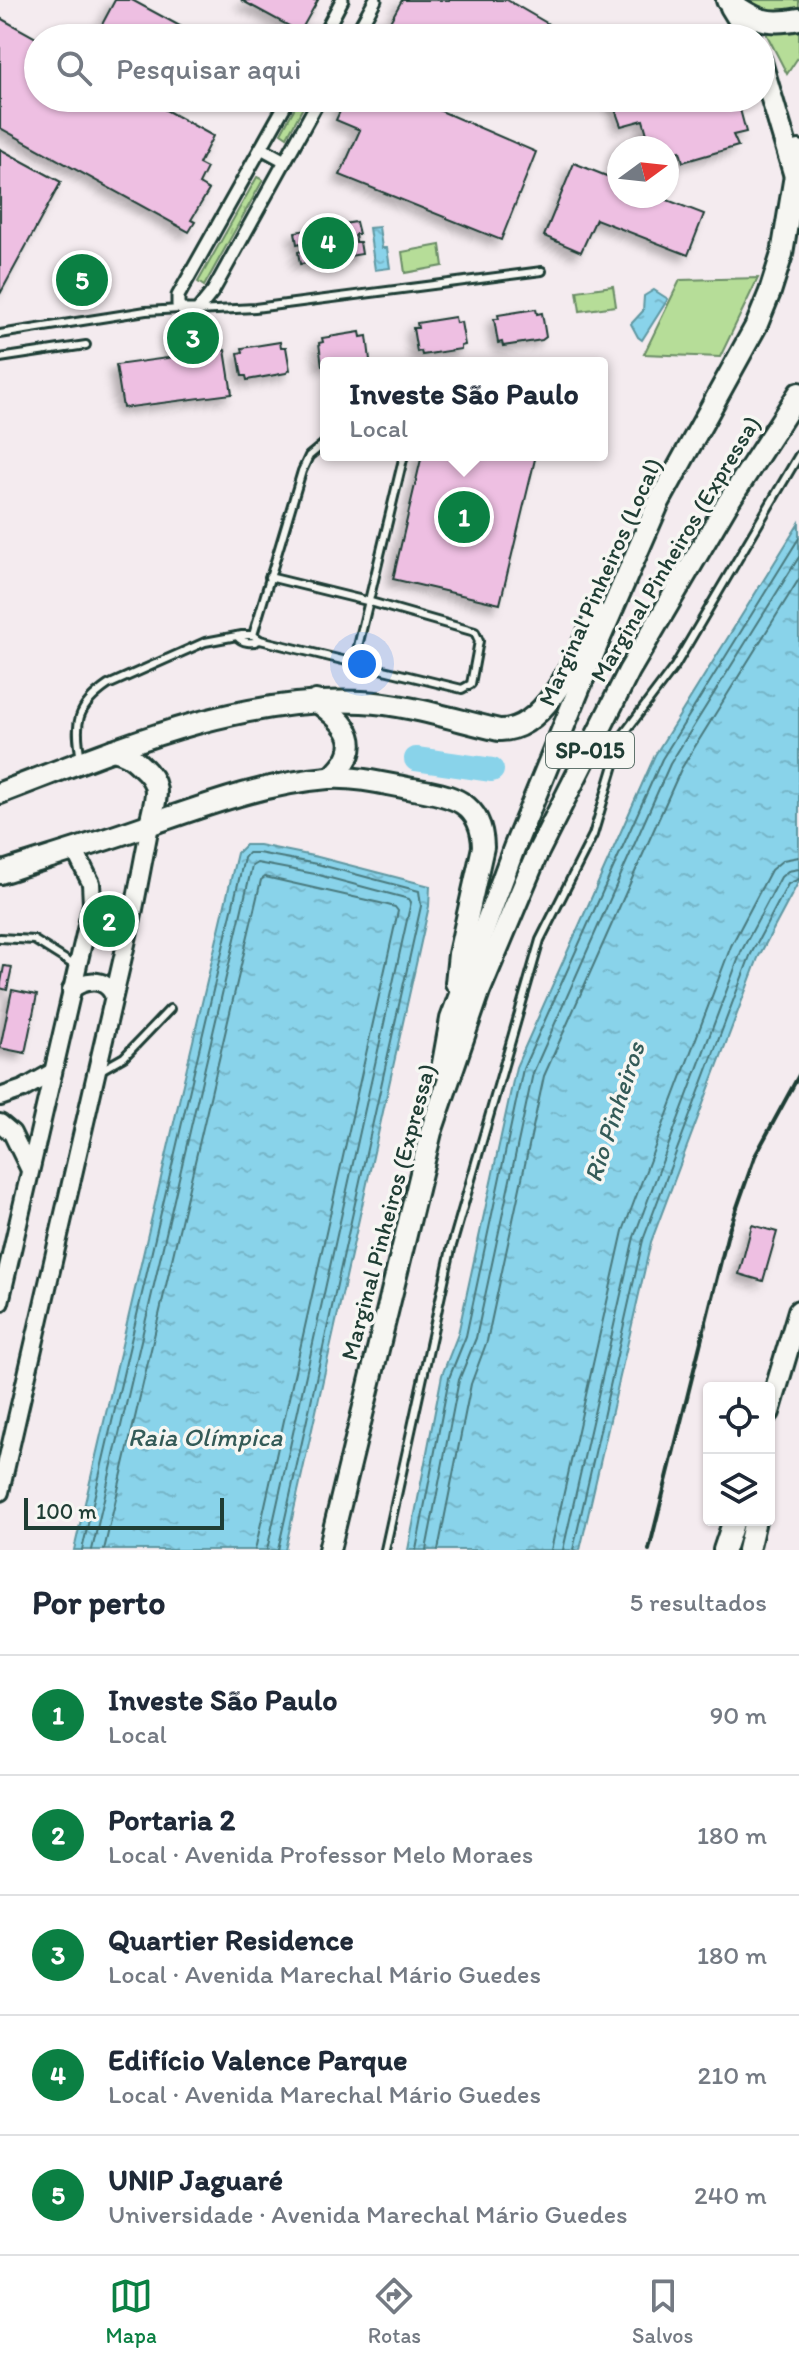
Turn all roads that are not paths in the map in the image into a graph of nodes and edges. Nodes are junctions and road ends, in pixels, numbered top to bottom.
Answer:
1 (342, 0) edge
2 (375, 0) edge
3 (727, 0) edge
4 (799, 19) edge
5 (329, 24) edge
6 (362, 24) edge
7 (742, 24) edge
8 (775, 110) edge
9 (281, 112) edge
10 (312, 112) edge
11 (261, 148) junction
12 (799, 151) edge
13 (285, 161) junction
14 (794, 174) junction
15 (542, 271) dead end
16 (180, 309) junction
17 (197, 311) junction
18 (0, 334) edge
19 (86, 345) dead end
20 (0, 358) edge
21 (799, 393) edge
22 (320, 447) edge
23 (799, 455) edge
24 (402, 461) edge
25 (659, 502) junction
26 (269, 577) junction
27 (367, 601) junction
28 (253, 635) junction
29 (237, 636) junction
30 (260, 640) junction
31 (354, 663) junction
32 (316, 701) junction
33 (113, 750) junction
34 (81, 762) junction
35 (331, 778) junction
36 (0, 793) edge
37 (150, 825) junction
38 (74, 849) junction
39 (0, 873) edge
40 (0, 938) edge
41 (77, 967) junction
42 (71, 990) junction
43 (113, 994) junction
44 (170, 1009) dead end
45 (451, 1019) junction
46 (53, 1072) junction
47 (95, 1074) junction
48 (0, 1097) edge
49 (0, 1123) edge
50 (431, 1132) junction
51 (29, 1168) junction
52 (0, 1302) edge
53 (799, 1311) edge
54 (775, 1393) edge
55 (0, 1492) edge
56 (732, 1526) edge
57 (754, 1526) edge
58 (329, 1550) edge
59 (385, 1550) edge
60 (724, 1550) edge
61 (748, 1550) edge

1 - 5 street
2 - 6 street
3 - 4 highway
3 - 7 highway
8 - 14 highway
9 - 11 street
10 - 13 street
11 - 13 street
11 - 16 street
12 - 14 highway, Marginal Pinheiros (Local)
13 - 17 street
14 - 25 highway, Marginal Pinheiros (Local)
15 - 17 lane
16 - 17 street
16 - 18 lane
19 - 20 lane
21 - 50 highway, Marginal Pinheiros (Expressa) / SP-015
22 - 26 lane
23 - 59 lane
24 - 27 lane
25 - 32 highway
25 - 45 highway, Marginal Pinheiros (Local)
26 - 27 lane
26 - 28 lane
27 - 31 lane
27 - 31 lane
28 - 29 lane
28 - 30 lane
29 - 30 lane
29 - 34 lane
30 - 31 lane
32 - 33 highway
32 - 35 highway
33 - 34 highway
33 - 37 highway
34 - 36 highway
35 - 37 highway
35 - 45 highway
37 - 38 highway
37 - 43 street
38 - 39 highway
38 - 41 street
40 - 41 lane
41 - 42 street
42 - 43 street
42 - 46 street
43 - 47 street
44 - 47 lane
45 - 50 highway, Marginal Pinheiros (Local)
46 - 48 street
46 - 51 street
47 - 55 street
49 - 51 street
50 - 58 highway, Marginal Pinheiros (Expressa) / SP-015
51 - 52 street
53 - 54 highway
56 - 60 highway
57 - 61 highway

